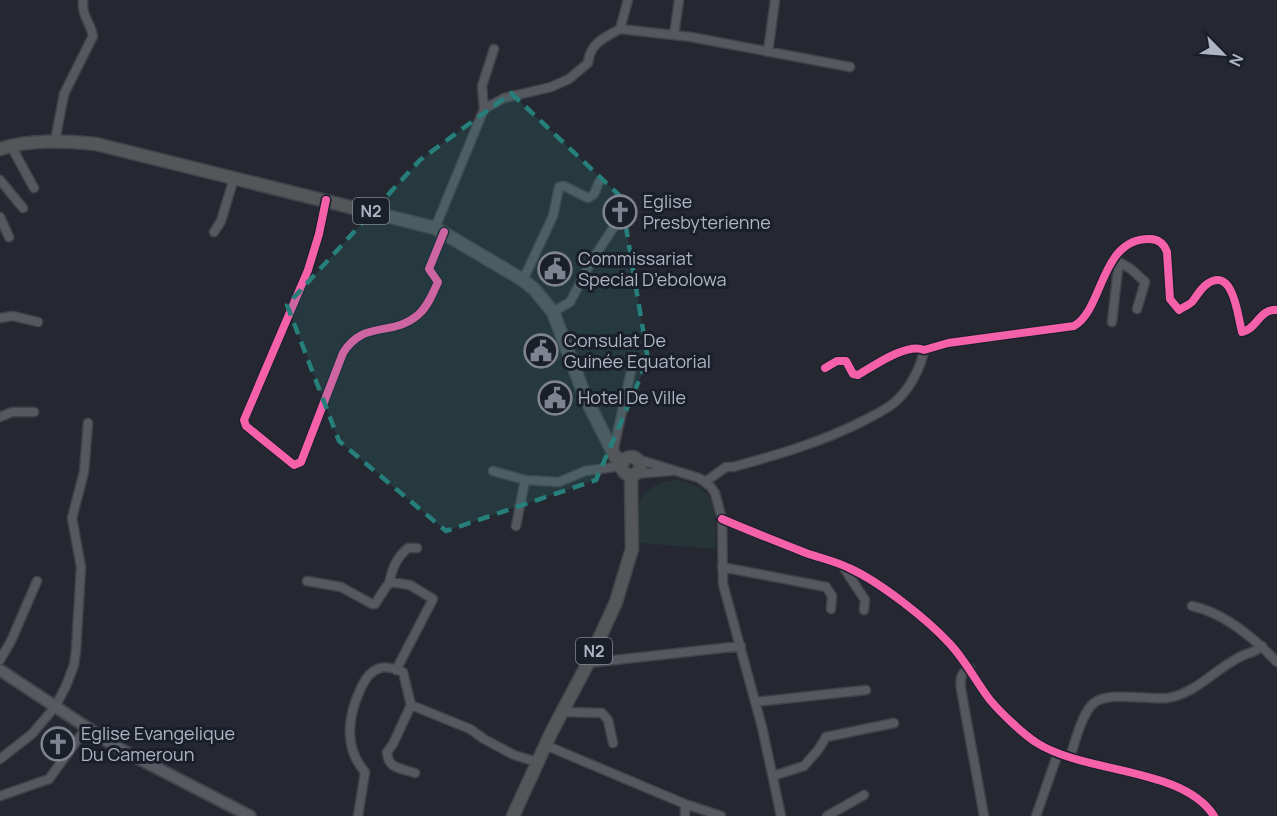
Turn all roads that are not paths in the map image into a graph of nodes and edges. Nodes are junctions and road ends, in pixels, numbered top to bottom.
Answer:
1 (83, 0) edge
2 (628, 0) edge
3 (679, 0) edge
4 (775, 0) edge
5 (620, 29) junction
6 (674, 35) junction
7 (494, 50) dead end
8 (768, 52) junction
9 (850, 67) dead end
10 (484, 109) junction
11 (54, 141) junction
12 (5, 148) edge
13 (234, 178) junction
14 (0, 180) edge
15 (599, 182) dead end
16 (34, 188) dead end
17 (326, 200) junction
18 (23, 208) dead end
19 (0, 217) edge
20 (617, 222) dead end
21 (440, 230) junction
22 (214, 232) dead end
23 (9, 237) dead end
24 (1117, 261) junction
25 (523, 280) junction
26 (1137, 309) dead end
27 (1277, 310) edge
28 (553, 312) junction
29 (0, 318) edge
30 (38, 322) dead end
31 (1112, 322) dead end
32 (924, 350) junction
33 (632, 367) dead end
34 (825, 368) dead end
35 (34, 412) dead end
36 (0, 417) edge
37 (88, 423) dead end
38 (613, 452) junction
39 (637, 459) joint
40 (628, 469) junction
41 (493, 471) dead end
42 (671, 471) junction
43 (525, 480) junction
44 (705, 482) junction
45 (722, 519) junction
46 (516, 526) dead end
47 (417, 548) dead end
48 (836, 562) junction
49 (722, 567) junction
50 (37, 581) dead end
51 (307, 581) dead end
52 (389, 584) junction
53 (1192, 606) dead end
54 (831, 609) dead end
55 (864, 610) dead end
56 (741, 646) junction
57 (1262, 646) junction
58 (0, 660) edge
59 (1277, 662) edge
60 (588, 663) junction
61 (970, 668) junction
62 (0, 670) edge
63 (396, 670) junction
64 (866, 690) dead end
65 (755, 702) junction
66 (411, 705) junction
67 (55, 707) junction
68 (562, 712) junction
69 (894, 723) dead end
70 (86, 728) junction
71 (613, 743) dead end
72 (545, 745) junction
73 (1058, 753) junction
74 (1070, 757) junction
75 (0, 759) edge
76 (537, 762) junction
77 (415, 773) dead end
78 (773, 776) junction
79 (864, 795) dead end
80 (0, 796) edge
81 (685, 804) junction
82 (250, 816) edge
83 (358, 816) edge
84 (513, 816) edge
85 (685, 816) edge
86 (721, 816) edge
87 (781, 816) edge
88 (827, 816) edge
89 (984, 816) edge
90 (1036, 816) edge
91 (1214, 816) edge

1 - 11 street
2 - 5 street
3 - 6 street
4 - 8 street
5 - 6 street
5 - 10 street
6 - 8 street
7 - 10 street
8 - 9 street
10 - 21 street
11 - 12 highway, N2
11 - 13 highway, N2
12 - 16 street
13 - 17 highway, N2
13 - 22 street
14 - 18 street
15 - 25 street
17 - 21 highway, N2
17 - 21 street
19 - 23 street
20 - 28 street
21 - 25 highway, N2
24 - 26 street
24 - 27 street
24 - 31 street
24 - 32 street
25 - 28 highway, N2
28 - 38 highway, N2
29 - 30 street
32 - 34 street
32 - 44 street
33 - 38 street
35 - 36 street
37 - 67 street
38 - 40 highway, N2
39 - 40 highway
39 - 42 street
40 - 42 street
40 - 43 street
40 - 60 highway, N2
41 - 43 street
42 - 44 street
43 - 46 street
44 - 45 street
45 - 48 street
45 - 49 street
47 - 52 street
48 - 55 street
48 - 61 street
49 - 54 street
49 - 56 street
50 - 58 street
51 - 52 street
52 - 63 street
53 - 57 street
56 - 60 street
56 - 65 street
57 - 59 street
57 - 74 street
60 - 68 highway, N2
61 - 73 street
61 - 89 street
62 - 67 main road
63 - 66 street
63 - 83 street
64 - 65 street
65 - 78 street
66 - 76 street
66 - 77 street
67 - 70 main road
67 - 75 street
68 - 71 street
68 - 72 highway, N2
69 - 78 street
70 - 80 street
70 - 82 main road
72 - 76 highway, N2
72 - 81 street
73 - 74 street
73 - 90 street
74 - 91 street
76 - 84 highway, N2
78 - 87 street
79 - 88 street
81 - 85 street
81 - 86 street

